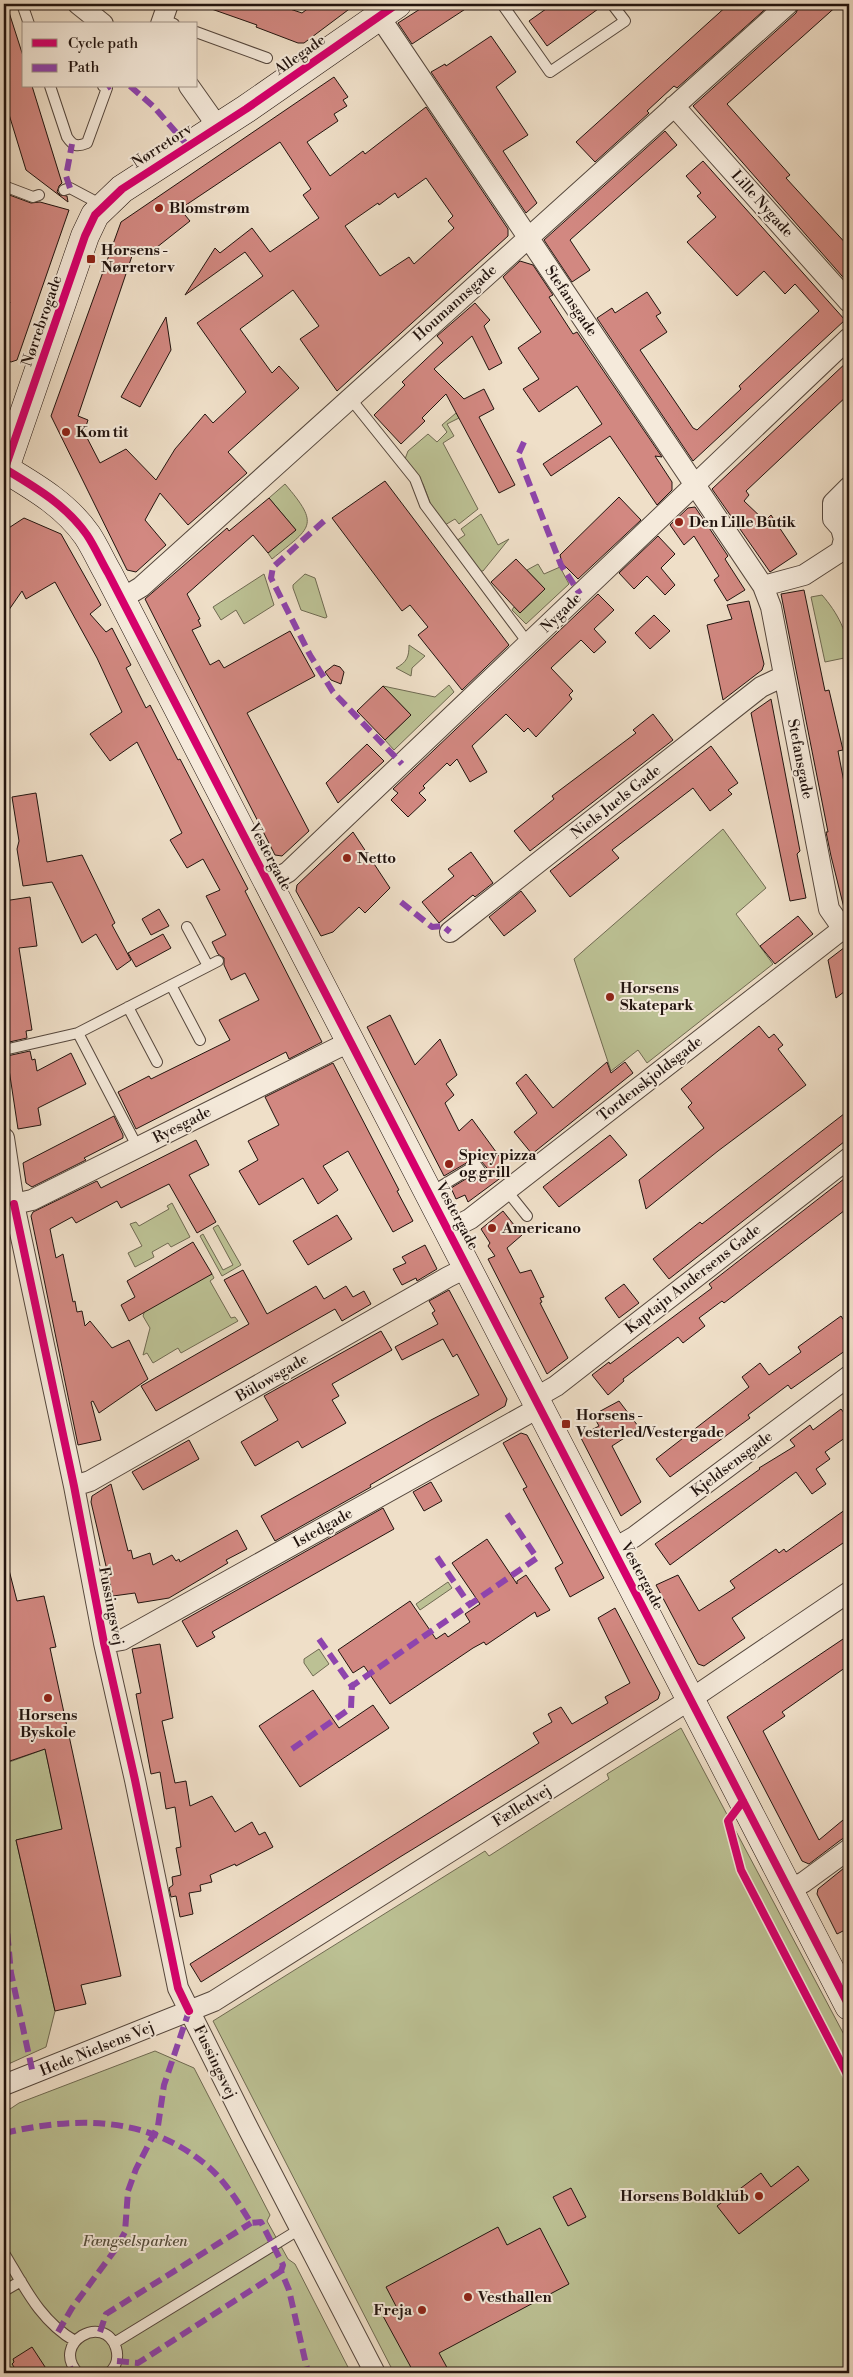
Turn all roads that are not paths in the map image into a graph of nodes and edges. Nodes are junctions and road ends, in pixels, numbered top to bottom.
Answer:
1 (22, 4) edge
2 (78, 4) edge
3 (502, 4) edge
4 (612, 4) edge
5 (788, 4) edge
6 (388, 10) edge
7 (28, 22) edge
8 (101, 22) edge
9 (198, 33) edge
10 (267, 58) dead end
11 (51, 88) edge
12 (107, 88) edge
13 (191, 88) edge
14 (674, 106) junction
15 (218, 127) junction
16 (4, 186) edge
17 (64, 190) dead end
18 (39, 195) dead end
19 (112, 197) junction
20 (528, 237) junction
21 (849, 302) edge
22 (849, 338) edge
23 (350, 398) junction
24 (4, 469) edge
25 (694, 486) junction
26 (849, 487) edge
27 (763, 586) junction
28 (121, 599) junction
29 (528, 643) junction
30 (784, 676) junction
31 (268, 883) junction
32 (187, 927) dead end
33 (846, 927) edge
34 (450, 932) dead end
35 (218, 961) dead end
36 (208, 966) junction
37 (171, 985) junction
38 (128, 1007) junction
39 (78, 1033) junction
40 (200, 1040) dead end
41 (349, 1042) junction
42 (4, 1050) edge
43 (156, 1062) dead end
44 (4, 1138) edge
45 (138, 1148) junction
46 (849, 1158) edge
47 (481, 1172) dead end
48 (507, 1191) junction
49 (429, 1194) junction
50 (14, 1204) junction
51 (527, 1216) dead end
52 (448, 1230) junction
53 (468, 1268) junction
54 (849, 1376) edge
55 (537, 1402) junction
56 (74, 1486) junction
57 (612, 1549) junction
58 (849, 1592) edge
59 (104, 1643) junction
60 (691, 1699) junction
61 (849, 1848) edge
62 (789, 1890) junction
63 (849, 2006) edge
64 (190, 2011) junction
65 (4, 2085) edge
66 (300, 2229) junction
67 (4, 2253) edge
68 (21, 2281) junction
69 (4, 2291) edge
70 (75, 2341) junction
71 (114, 2343) junction
72 (78, 2373) edge
73 (109, 2373) edge
74 (375, 2373) edge

1 - 7 lane
2 - 8 street
3 - 4 lane
5 - 14 street, Houmannsgade
6 - 15 main road, Allegade
6 - 20 street, Stefansgade
9 - 10 lane
11 - 12 lane
13 - 15 street
14 - 20 street, Houmannsgade
14 - 21 street, Lille Nygade
15 - 19 main road, Nørretorv
16 - 18 lane
17 - 19 lane
19 - 24 main road, Nørrebrogade
20 - 23 street, Houmannsgade
20 - 25 street, Stefansgade
22 - 25 street, Nygade
23 - 28 street, Houmannsgade
23 - 29 lane
24 - 28 main road, Vestergade
25 - 27 street, Stefansgade
25 - 29 street, Nygade
26 - 27 street
27 - 30 street, Stefansgade
28 - 31 main road, Vestergade
29 - 31 street, Nygade
30 - 33 street, Stefansgade
30 - 34 street, Niels Juels Gade
31 - 41 main road, Vestergade
32 - 36 lane
33 - 48 street, Tordenskjoldsgade
35 - 36 lane
36 - 37 lane
37 - 38 lane
37 - 40 lane
38 - 39 lane
38 - 43 lane
39 - 42 lane
39 - 45 lane
41 - 45 street, Ryesgade
41 - 49 main road, Vestergade
44 - 50 street, Fussingsvej
45 - 50 street, Ryesgade
46 - 55 street, Kaptajn Andersens Gade
47 - 49 lane
48 - 51 lane
48 - 52 street, Tordenskjoldsgade
49 - 52 main road, Vestergade
50 - 56 street, Fussingsvej
52 - 53 main road, Vestergade
53 - 55 main road, Vestergade
53 - 56 street, Bülowsgade
54 - 57 street, Kjeldsensgade
55 - 57 main road, Vestergade
55 - 59 street, Istedgade
56 - 59 street, Fussingsvej
57 - 60 main road, Vestergade
58 - 60 street, Fælledvej
59 - 64 street, Fussingsvej
60 - 62 main road, Vestergade
60 - 64 street, Fælledvej
61 - 62 street
62 - 63 main road, Vestergade
64 - 65 street, Hede Nielsens Vej
64 - 66 street, Fussingsvej
66 - 71 lane
66 - 74 street, Fussingsvej
67 - 68 lane
68 - 69 lane
68 - 70 lane
70 - 71 lane
70 - 72 lane
71 - 73 lane

